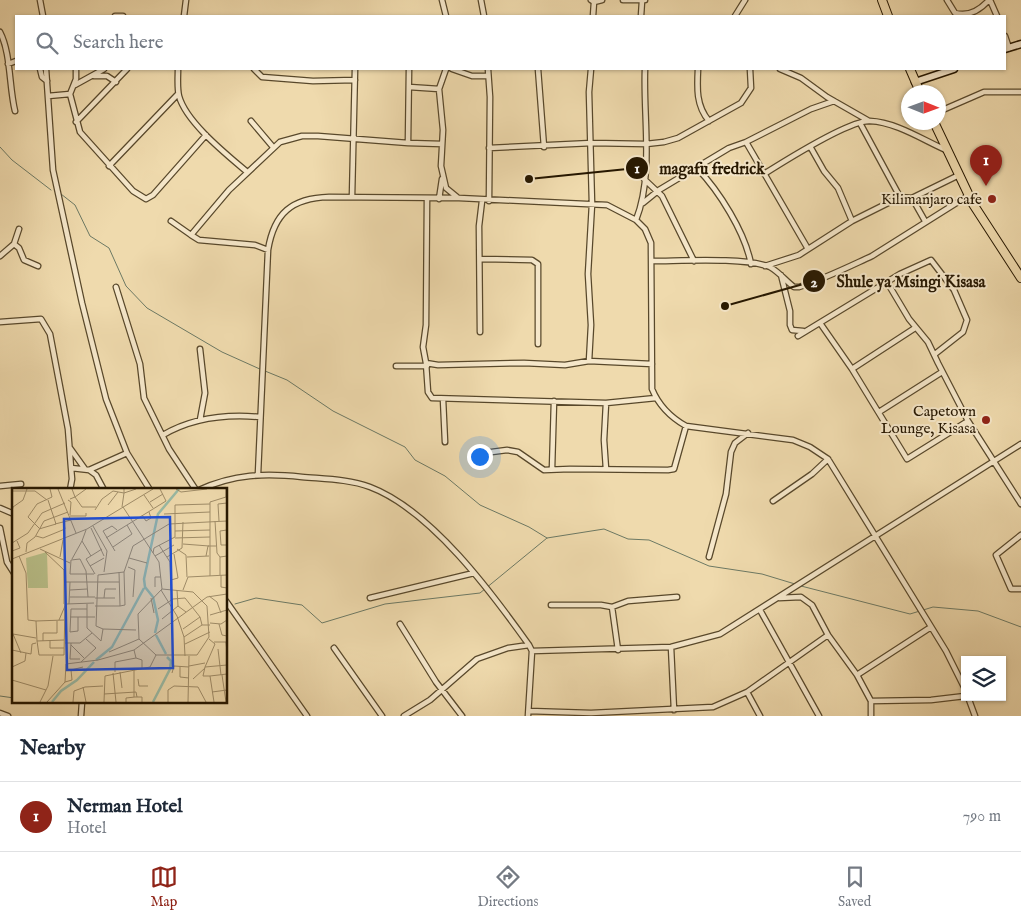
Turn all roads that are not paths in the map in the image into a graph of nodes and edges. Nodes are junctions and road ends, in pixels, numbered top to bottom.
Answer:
1 (40, 0) edge
2 (186, 0) edge
3 (442, 0) edge
4 (481, 0) edge
5 (602, 0) edge
6 (623, 0) edge
7 (643, 0) edge
8 (745, 0) edge
9 (882, 0) edge
10 (947, 0) edge
11 (990, 0) edge
12 (592, 1) edge
13 (43, 15) edge
14 (184, 15) edge
15 (446, 15) edge
16 (484, 15) edge
17 (593, 15) edge
18 (642, 15) edge
19 (736, 15) edge
20 (888, 15) edge
21 (964, 15) edge
22 (997, 15) edge
23 (0, 32) edge
24 (1021, 44) edge
25 (1007, 49) edge
26 (15, 61) edge
27 (8, 64) junction
28 (40, 70) edge
29 (46, 70) edge
30 (76, 70) edge
31 (102, 70) edge
32 (126, 70) edge
33 (178, 70) edge
34 (255, 70) edge
35 (355, 70) edge
36 (409, 70) edge
37 (446, 70) edge
38 (455, 70) edge
39 (488, 70) edge
40 (538, 70) edge
41 (591, 70) edge
42 (645, 70) edge
43 (698, 70) edge
44 (750, 70) edge
45 (782, 70) edge
46 (910, 70) edge
47 (951, 70) edge
48 (93, 76) junction
49 (487, 76) junction
50 (355, 80) junction
51 (47, 81) junction
52 (116, 82) junction
53 (915, 82) junction
54 (75, 85) junction
55 (916, 85) edge
56 (409, 87) junction
57 (440, 89) junction
58 (1021, 92) edge
59 (70, 94) junction
60 (178, 94) junction
61 (48, 96) junction
62 (834, 101) junction
63 (946, 108) edge
64 (15, 111) dead end
65 (251, 121) dead end
66 (709, 121) junction
67 (869, 121) junction
68 (76, 122) junction
69 (860, 123) junction
70 (938, 130) edge
71 (206, 135) junction
72 (352, 139) junction
73 (408, 142) junction
74 (746, 142) junction
75 (592, 143) junction
76 (442, 144) junction
77 (646, 144) junction
78 (544, 146) junction
79 (273, 147) junction
80 (489, 148) junction
81 (811, 148) junction
82 (947, 150) junction
83 (109, 166) junction
84 (697, 168) junction
85 (246, 171) junction
86 (764, 174) junction
87 (959, 175) junction
88 (442, 178) junction
89 (644, 179) junction
90 (659, 190) junction
91 (969, 195) junction
92 (352, 197) junction
93 (900, 197) junction
94 (459, 198) junction
95 (912, 198) junction
96 (427, 199) junction
97 (439, 199) junction
98 (482, 201) junction
99 (489, 201) junction
100 (643, 203) junction
101 (592, 204) junction
102 (636, 220) junction
103 (170, 221) dead end
104 (852, 221) junction
105 (925, 221) junction
106 (20, 229) dead end
107 (191, 235) junction
108 (14, 244) junction
109 (808, 248) junction
110 (268, 250) junction
111 (0, 256) edge
112 (481, 259) junction
113 (652, 261) junction
114 (694, 261) junction
115 (751, 264) junction
116 (38, 266) dead end
117 (765, 266) junction
118 (780, 274) junction
119 (1021, 278) edge
120 (886, 282) junction
121 (116, 287) dead end
122 (0, 322) edge
123 (820, 323) junction
124 (915, 328) junction
125 (804, 331) junction
126 (480, 332) dead end
127 (798, 336) dead end
128 (538, 344) dead end
129 (200, 349) dead end
130 (935, 354) junction
131 (589, 361) junction
132 (652, 364) junction
133 (426, 365) junction
134 (396, 366) dead end
135 (852, 369) junction
136 (942, 372) junction
137 (443, 398) junction
138 (656, 398) junction
139 (554, 401) junction
140 (606, 403) junction
141 (879, 412) junction
142 (260, 417) junction
143 (200, 420) junction
144 (968, 421) junction
145 (686, 426) junction
146 (748, 433) junction
147 (163, 435) junction
148 (445, 442) dead end
149 (1021, 444) edge
150 (70, 447) junction
151 (127, 453) junction
152 (484, 453) dead end
153 (828, 459) junction
154 (993, 462) junction
155 (71, 468) junction
156 (552, 469) junction
157 (606, 469) junction
158 (87, 470) junction
159 (258, 474) junction
160 (21, 484) dead end
161 (0, 486) edge
162 (70, 488) edge
163 (103, 488) edge
164 (149, 488) edge
165 (196, 488) edge
166 (202, 488) edge
167 (773, 501) dead end
168 (1021, 504) edge
169 (0, 508) edge
170 (12, 513) edge
171 (0, 528) edge
172 (1021, 536) edge
173 (877, 537) junction
174 (709, 557) dead end
175 (12, 570) edge
176 (474, 573) junction
177 (1021, 589) edge
178 (677, 597) dead end
179 (370, 598) dead end
180 (778, 598) junction
181 (228, 604) edge
182 (551, 605) dead end
183 (612, 607) junction
184 (760, 610) junction
185 (400, 624) dead end
186 (931, 627) junction
187 (828, 635) junction
188 (671, 647) junction
189 (334, 648) dead end
190 (531, 648) junction
191 (618, 650) junction
192 (789, 661) junction
193 (857, 676) junction
194 (961, 682) edge
195 (441, 689) junction
196 (747, 692) junction
197 (961, 696) edge
198 (870, 701) junction
199 (969, 701) edge
200 (674, 710) junction
201 (0, 713) edge
202 (529, 714) edge
203 (407, 715) edge
204 (591, 715) edge
205 (8, 716) edge
206 (307, 716) edge
207 (382, 716) edge
208 (462, 716) edge
209 (760, 716) edge
210 (819, 716) edge
211 (871, 716) edge
212 (975, 716) edge

1 - 13 street
2 - 14 street
3 - 15 street
4 - 16 street
5 - 12 street
6 - 7 street
7 - 18 street
8 - 19 street
9 - 20 highway
10 - 21 street
11 - 21 street
11 - 22 street
12 - 17 street
23 - 27 street
24 - 25 street
26 - 27 street
27 - 64 street
28 - 51 street
29 - 51 street
30 - 54 street
31 - 48 street
32 - 52 street
33 - 60 street
34 - 50 street
35 - 50 street
36 - 56 street
37 - 57 street
38 - 49 street
39 - 49 street
40 - 78 street
41 - 75 street
42 - 77 street
43 - 66 street
44 - 66 street
45 - 62 street
46 - 53 highway
47 - 53 street
48 - 52 street
48 - 54 street
49 - 80 street
50 - 72 street
51 - 61 street
52 - 68 street
53 - 55 highway
54 - 59 street
56 - 57 street
56 - 73 street
57 - 76 street
58 - 63 street
59 - 61 street
59 - 68 street
60 - 71 street
60 - 83 street
61 - 151 street
62 - 67 street
62 - 74 street
65 - 79 street
66 - 77 street
67 - 69 street
67 - 82 street
68 - 83 street
69 - 81 street
69 - 93 street
70 - 82 highway
71 - 83 street
71 - 85 street
72 - 73 street
72 - 79 street
72 - 92 street
73 - 76 street
74 - 84 street
74 - 86 street
75 - 77 street
75 - 78 street
75 - 101 street
76 - 88 street
77 - 89 street
78 - 80 street
79 - 85 street
80 - 99 street
81 - 86 street
81 - 104 street
82 - 87 highway
84 - 90 street
84 - 115 street
85 - 107 street
86 - 109 street
87 - 91 highway
87 - 95 street
88 - 94 street
88 - 97 street
89 - 90 street
89 - 100 street
90 - 100 street
90 - 114 street
91 - 105 street
91 - 119 highway
92 - 96 street
92 - 110 street
93 - 95 street
93 - 104 street
94 - 97 street
94 - 98 street
95 - 105 street
96 - 97 street
96 - 133 street
98 - 99 street
98 - 112 street
99 - 101 street
100 - 102 street
101 - 102 street
101 - 131 street
102 - 113 street
103 - 107 street
104 - 109 street
105 - 118 street
106 - 108 street
107 - 110 street
108 - 111 street
108 - 116 street
109 - 117 street
110 - 142 street
112 - 126 street
112 - 128 street
113 - 114 street
113 - 132 street
114 - 115 street
115 - 117 street
117 - 118 street
118 - 125 street
120 - 123 street
120 - 124 street
120 - 130 street
121 - 147 street
122 - 150 street
123 - 125 street
123 - 135 street
124 - 130 street
124 - 135 street
125 - 127 street
129 - 143 street
130 - 136 street
131 - 132 street
131 - 133 street
132 - 138 street
133 - 134 street
133 - 137 street
135 - 141 street
136 - 141 street
136 - 144 street
137 - 139 street
137 - 148 street
138 - 140 street
138 - 145 street
139 - 140 street
139 - 156 street
140 - 157 street
141 - 144 street
142 - 143 street
142 - 159 street
143 - 147 street
144 - 154 street
145 - 146 street
145 - 157 street
146 - 153 street
146 - 174 street
147 - 165 street
149 - 154 street
150 - 155 street
150 - 158 street
151 - 158 street
151 - 164 street
152 - 156 street
153 - 167 street
153 - 173 street
154 - 168 street
154 - 173 street
155 - 158 street
155 - 162 street
156 - 157 street
158 - 163 street
159 - 166 street
159 - 176 street
160 - 161 street
169 - 170 street
171 - 175 street
172 - 177 street
173 - 180 street
173 - 186 street
176 - 179 street
176 - 190 street
178 - 183 street
180 - 184 street
180 - 187 street
181 - 206 street
182 - 183 street
183 - 191 street
184 - 188 street
184 - 192 street
185 - 195 street
186 - 193 street
186 - 194 street
187 - 192 street
187 - 193 street
188 - 191 street
188 - 200 street
189 - 207 street
190 - 191 street
190 - 195 street
190 - 202 street
192 - 196 street
192 - 210 street
193 - 198 street
195 - 203 street
195 - 208 street
196 - 200 street
196 - 209 street
197 - 198 street
198 - 211 street
199 - 212 street
200 - 204 street
201 - 205 street
202 - 204 street

